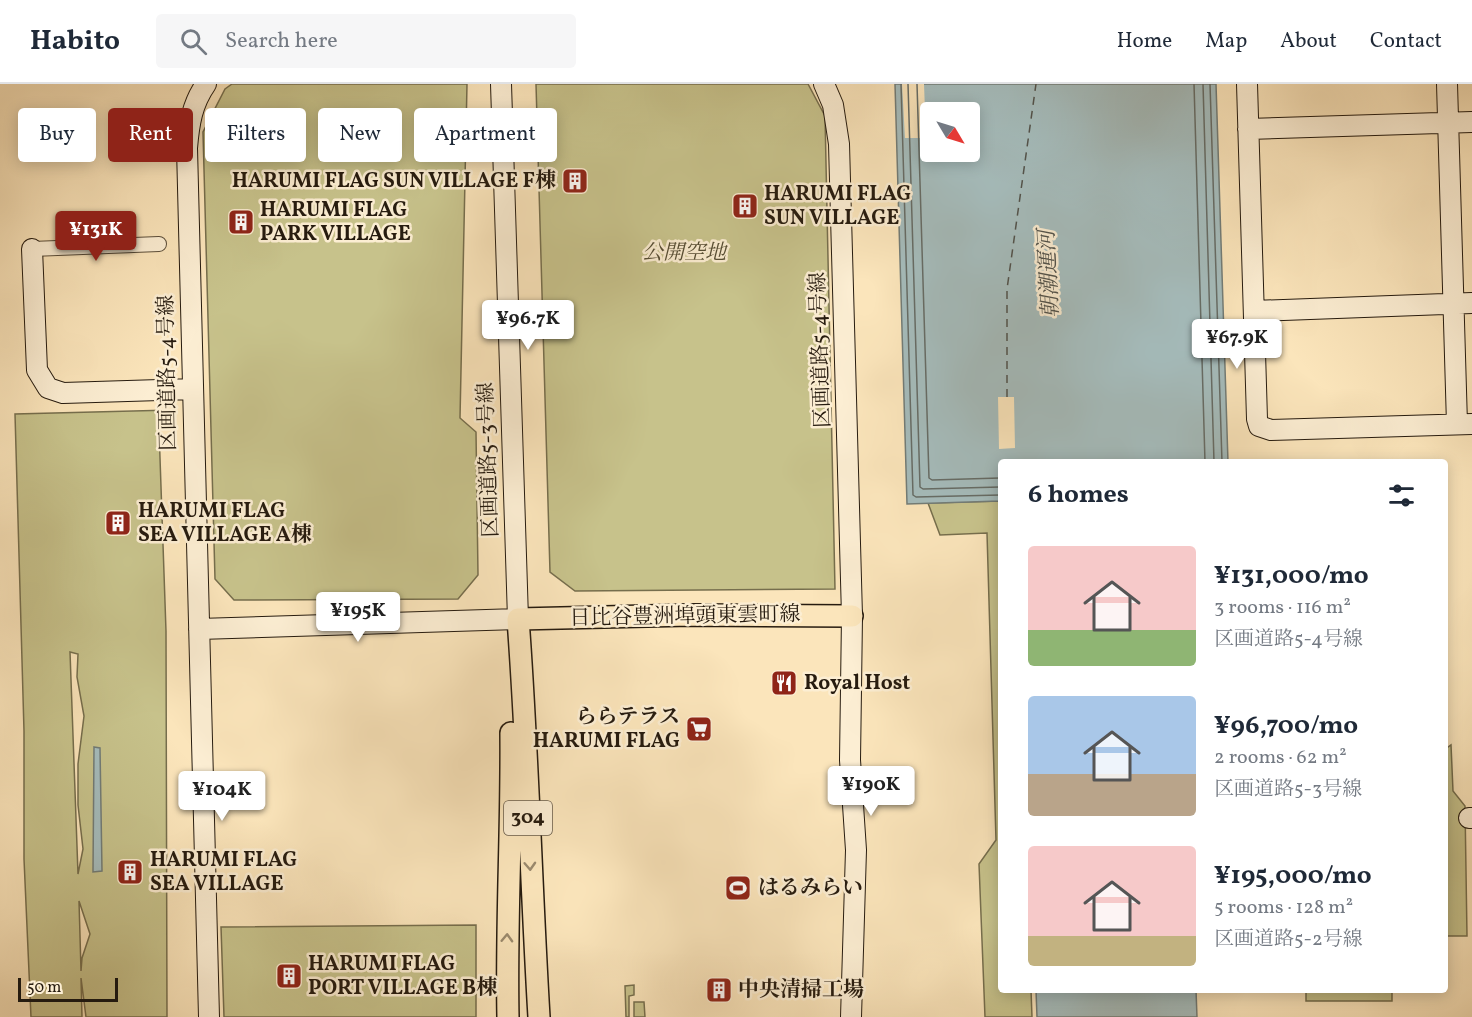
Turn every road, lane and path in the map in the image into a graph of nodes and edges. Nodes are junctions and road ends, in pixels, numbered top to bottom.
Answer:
1 (206, 84) edge
2 (501, 84) edge
3 (824, 84) edge
4 (1246, 84) edge
5 (1447, 84) edge
6 (1472, 122) edge
7 (1448, 123) junction
8 (1248, 129) junction
9 (159, 244) dead end
10 (32, 249) joint
11 (1463, 303) edge
12 (1254, 311) junction
13 (192, 389) junction
14 (1465, 424) edge
15 (852, 616) junction
16 (518, 619) junction
17 (199, 629) junction
18 (535, 956) junction
19 (209, 1017) edge
20 (509, 1017) edge
21 (539, 1017) edge
22 (851, 1017) edge

1 - 13 street, 区画道路5-4号線
2 - 16 street, 区画道路5-3号線
3 - 15 street, 区画道路5-4号線
4 - 8 street
5 - 7 street
6 - 7 street
7 - 8 street
7 - 11 street
8 - 12 street
9 - 10 street
10 - 13 street
11 - 12 street
11 - 14 street
12 - 14 street
13 - 17 street, 区画道路5-4号線
15 - 16 main road, 日比谷豊洲埠頭東雲町線
15 - 22 street, 区画道路5-4号線
16 - 17 street
16 -> 18 main road, 304
20 -> 16 main road, 304
17 - 19 street, 区画道路5-4号線
18 - 20 main road
18 - 21 main road, 304

